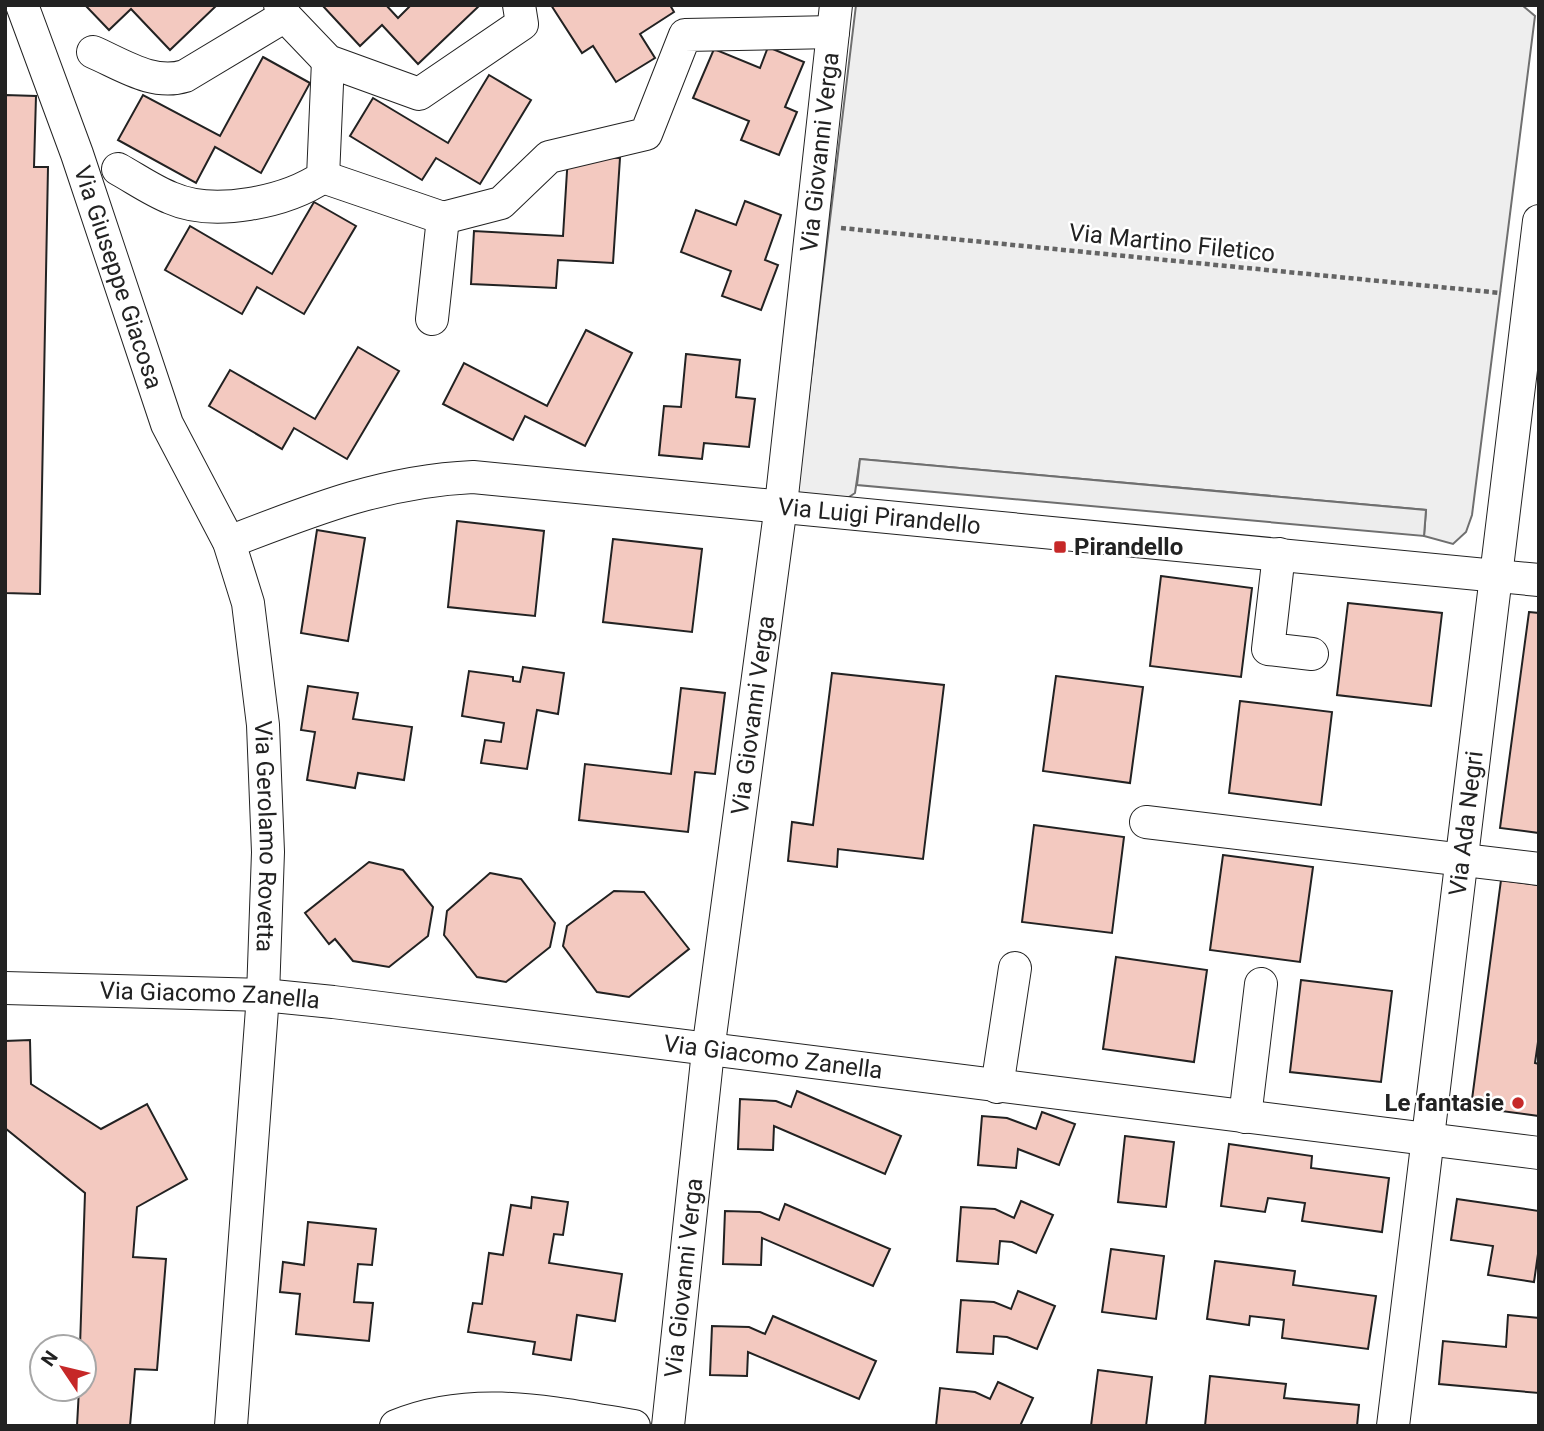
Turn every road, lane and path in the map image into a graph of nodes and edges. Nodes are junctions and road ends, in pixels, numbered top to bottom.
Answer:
1 (22, 5) edge
2 (519, 5) edge
3 (282, 10) edge
4 (835, 19) edge
5 (93, 52) dead end
6 (328, 61) junction
7 (118, 170) dead end
8 (323, 177) junction
9 (443, 218) junction
10 (1539, 221) edge
11 (812, 225) junction
12 (1529, 296) junction
13 (432, 319) dead end
14 (781, 505) junction
15 (229, 542) junction
16 (1279, 554) junction
17 (1493, 575) junction
18 (1539, 580) edge
19 (1312, 654) dead end
20 (1146, 822) dead end
21 (1460, 860) junction
22 (1539, 869) edge
23 (1015, 968) dead end
24 (1261, 984) dead end
25 (5, 988) edge
26 (263, 995) junction
27 (708, 1051) junction
28 (997, 1087) junction
29 (1245, 1118) junction
30 (1426, 1137) junction
31 (1539, 1153) edge
32 (231, 1426) edge
33 (396, 1426) edge
34 (634, 1426) edge
35 (668, 1426) edge
36 (1393, 1426) edge

1 - 15 street, Via Giuseppe Giacosa
2 - 6 street
3 - 5 street
3 - 6 street
4 - 9 street
4 - 11 street, Via Giovanni Verga
6 - 8 street
7 - 8 street
8 - 9 street
9 - 13 street
10 - 12 street, Via Ada Negri
11 - 12 path, Via Martino Filetico
11 - 14 street, Via Giovanni Verga
12 - 17 street, Via Ada Negri
14 - 15 street, Via Luigi Pirandello
14 - 16 street, Via Luigi Pirandello
14 - 27 street, Via Giovanni Verga
15 - 26 street, Via Gerolamo Rovetta
16 - 17 street, Via Luigi Pirandello
16 - 19 street
17 - 18 street, Via Luigi Pirandello
17 - 21 street, Via Ada Negri
20 - 21 street
21 - 22 street
21 - 30 street, Via Ada Negri
23 - 28 street
24 - 29 street
25 - 26 street, Via Giacomo Zanella
26 - 27 street, Via Giacomo Zanella
26 - 32 street, Via Gerolamo Rovetta
27 - 28 street, Via Giacomo Zanella
27 - 35 street, Via Giovanni Verga
28 - 29 street, Via Giacomo Zanella
29 - 30 street, Via Giacomo Zanella
30 - 31 street, Via Giacomo Zanella
30 - 36 street, Via Ada Negri
33 - 34 street

